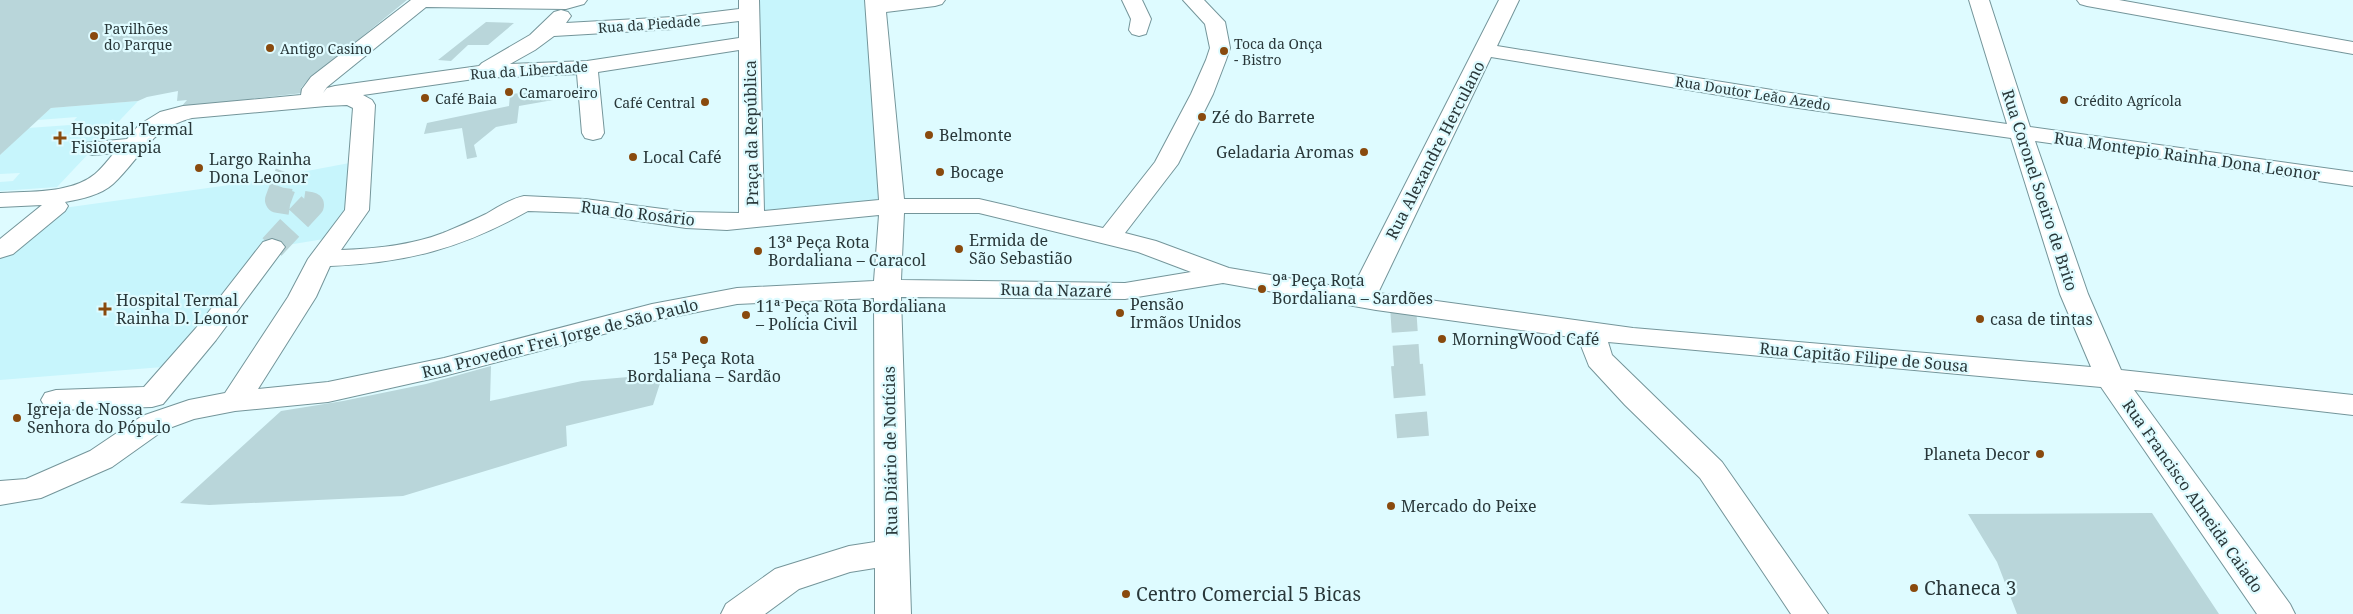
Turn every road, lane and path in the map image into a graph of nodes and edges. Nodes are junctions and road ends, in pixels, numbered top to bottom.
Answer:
1 (422, 0) edge
2 (935, 0) edge
3 (1132, 0) edge
4 (1193, 0) edge
5 (1509, 0) edge
6 (1979, 0) edge
7 (2087, 0) edge
8 (572, 1) edge
9 (876, 4) edge
10 (749, 7) edge
11 (549, 30) junction
12 (1139, 30) dead end
13 (750, 42) junction
14 (2353, 48) edge
15 (1486, 50) junction
16 (587, 67) junction
17 (481, 72) junction
18 (310, 100) junction
19 (593, 133) dead end
20 (2021, 133) junction
21 (135, 145) junction
22 (93, 148) dead end
23 (2353, 180) edge
24 (0, 200) edge
25 (53, 202) junction
26 (892, 206) junction
27 (0, 209) edge
28 (0, 219) edge
29 (752, 220) junction
30 (1109, 237) junction
31 (272, 247) tunnel mouth
32 (329, 249) junction
33 (0, 250) edge
34 (1223, 275) junction
35 (887, 289) junction
36 (1369, 301) junction
37 (1590, 332) junction
38 (2110, 378) junction
39 (56, 400) dead end
40 (235, 401) junction
41 (2353, 405) edge
42 (0, 493) edge
43 (892, 552) junction
44 (739, 614) edge
45 (893, 614) edge
46 (1810, 614) edge
47 (2278, 614) edge

1 - 8 street
1 - 18 street
2 - 9 street
3 - 12 street
4 - 30 street
5 - 15 street, Rua Alexandre Herculano
6 - 20 street, Rua Coronel Soeiro de Brito
7 - 14 street
8 - 11 street
9 - 26 street
10 - 11 street, Rua da Piedade
10 - 13 street, Praça da República
11 - 17 street
13 - 16 street, Rua da Liberdade
13 - 29 street, Praça da República
15 - 20 street, Rua Doutor Leão Azedo
15 - 36 street, Rua Alexandre Herculano
16 - 17 street, Rua da Liberdade
16 - 19 street
17 - 18 street, Rua da Liberdade
18 - 21 street
18 - 32 street
20 - 23 street, Rua Montepio Rainha Dona Leonor
20 - 38 street, Rua Coronel Soeiro de Brito
21 - 22 street
21 - 25 street
24 - 25 street
25 - 33 street
26 - 29 street, Praça da República
26 - 30 street, Praça da República
26 - 35 street, Rua Diário de Notícias
27 - 28 street
29 - 32 street, Rua do Rosário
30 - 34 street, Praça da República
31 - 39 street
32 - 40 street
34 - 35 street, Rua da Nazaré
34 - 36 street, Rua Capitão Filipe de Sousa
35 - 40 street, Rua Provedor Frei Jorge de São Paulo
35 - 43 street, Rua Diário de Notícias
36 - 37 street, Rua Capitão Filipe de Sousa
37 - 38 street, Rua Capitão Filipe de Sousa
37 - 46 street
38 - 41 street, Rua Capitão Filipe de Sousa
38 - 47 street, Rua Francisco Almeida Caiado
40 - 42 street, Rua Provedor Frei Jorge de São Paulo
43 - 44 street
43 - 45 street, Rua Diário de Notícias

